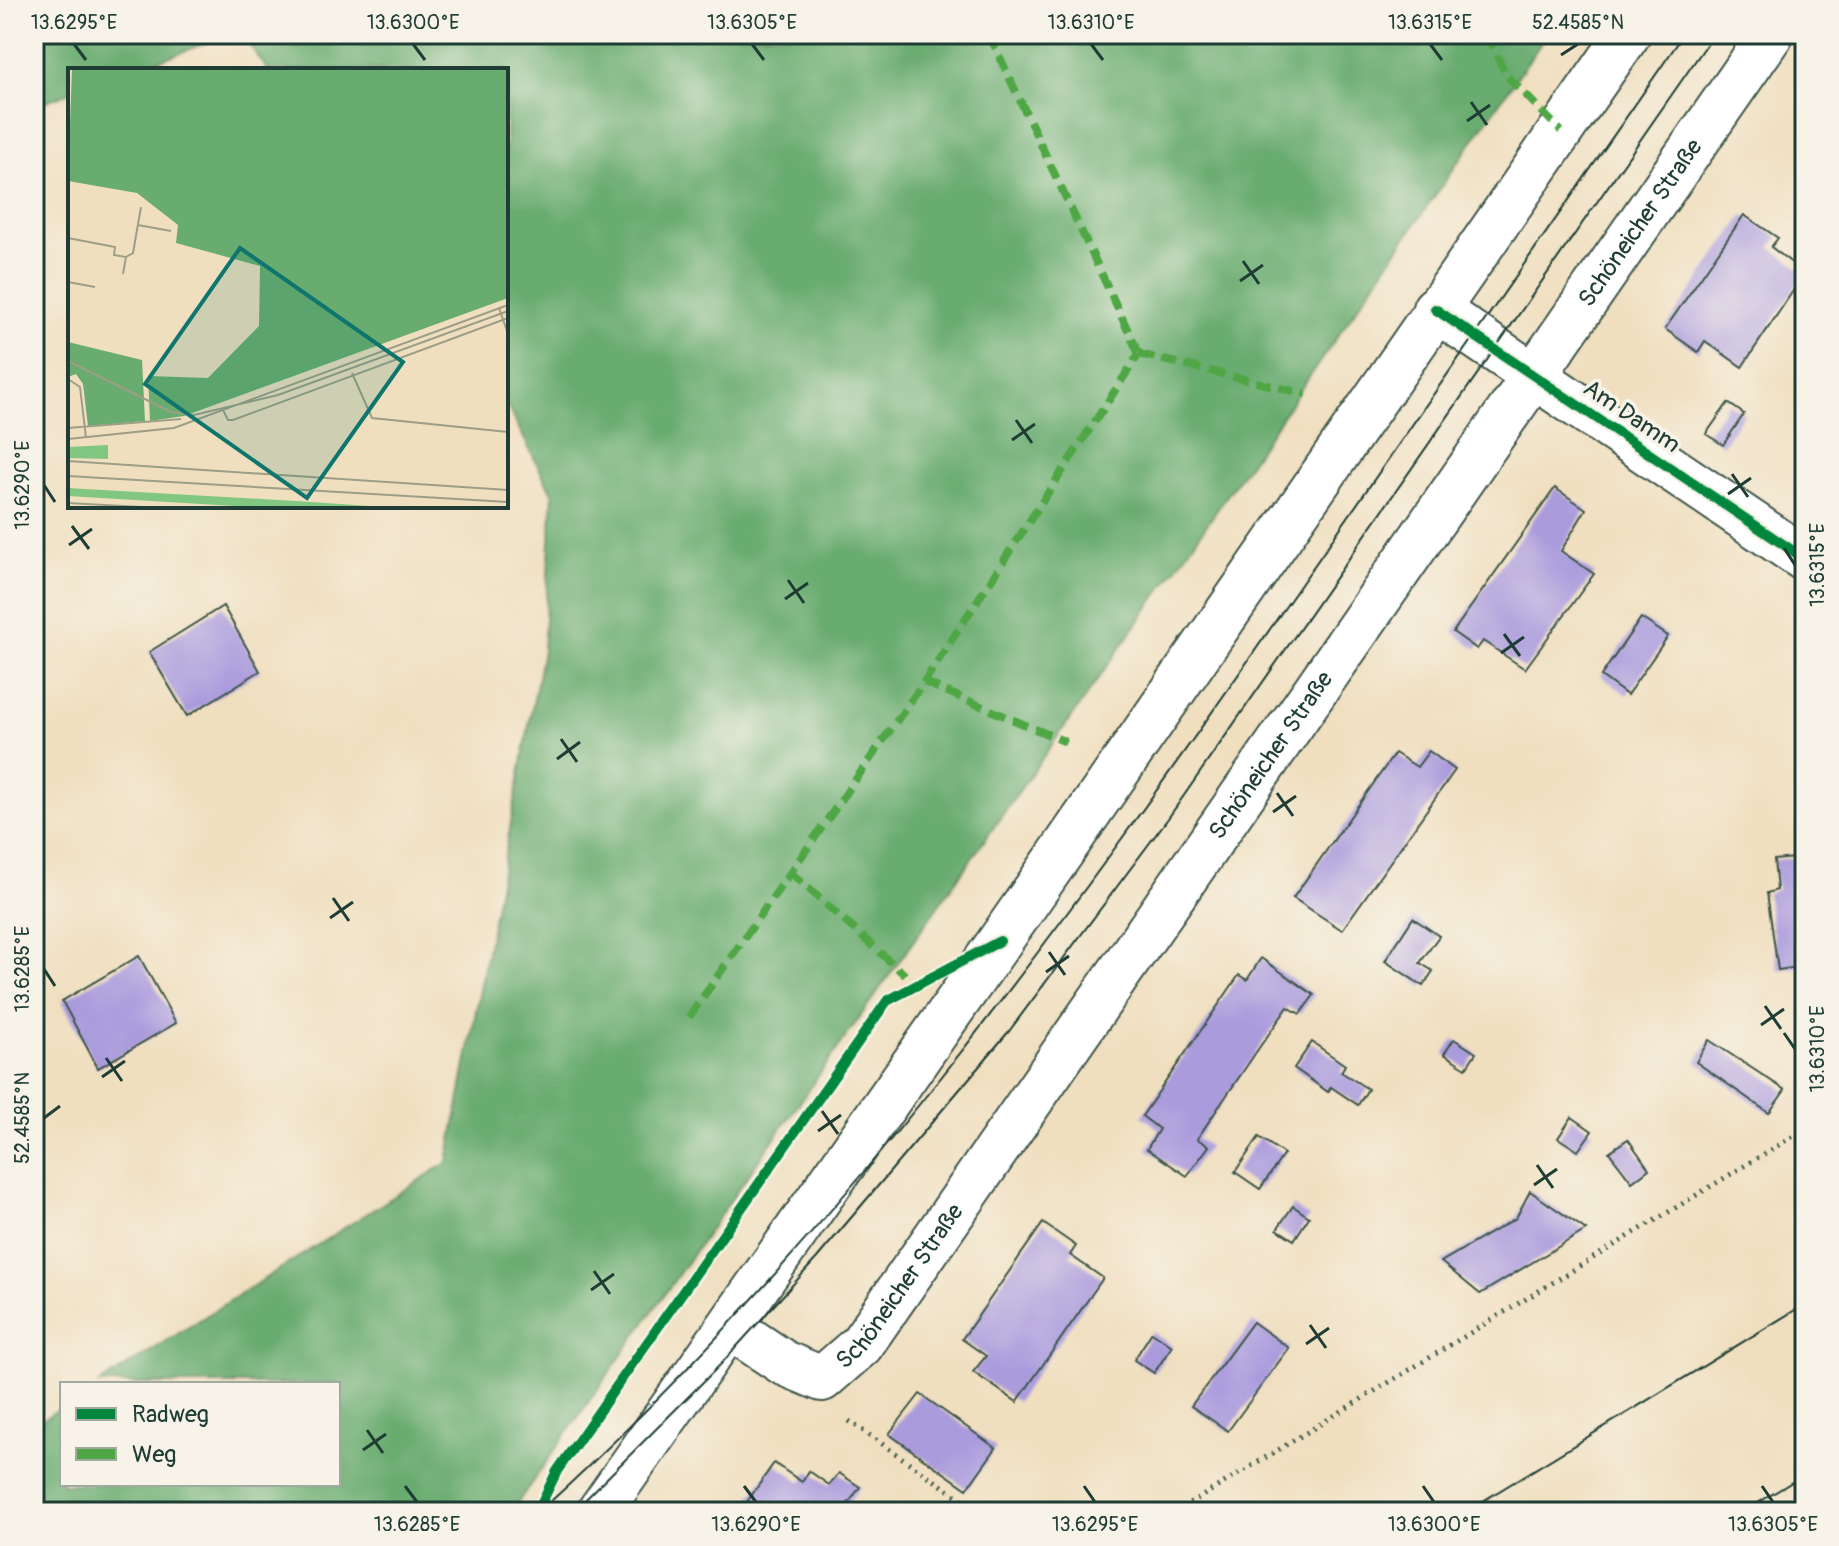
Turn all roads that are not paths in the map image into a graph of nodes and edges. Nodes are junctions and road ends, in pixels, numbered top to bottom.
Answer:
1 (1628, 34) edge
2 (1771, 34) edge
3 (1435, 309) junction
4 (1534, 372) junction
5 (1805, 559) edge
6 (730, 1327) junction
7 (599, 1512) edge

1 - 3 main road
2 - 4 main road, Schöneicher Straße
3 - 4 main road, Am Damm
3 - 6 main road
4 - 5 main road, Am Damm
4 - 6 main road, Schöneicher Straße
6 - 7 main road

